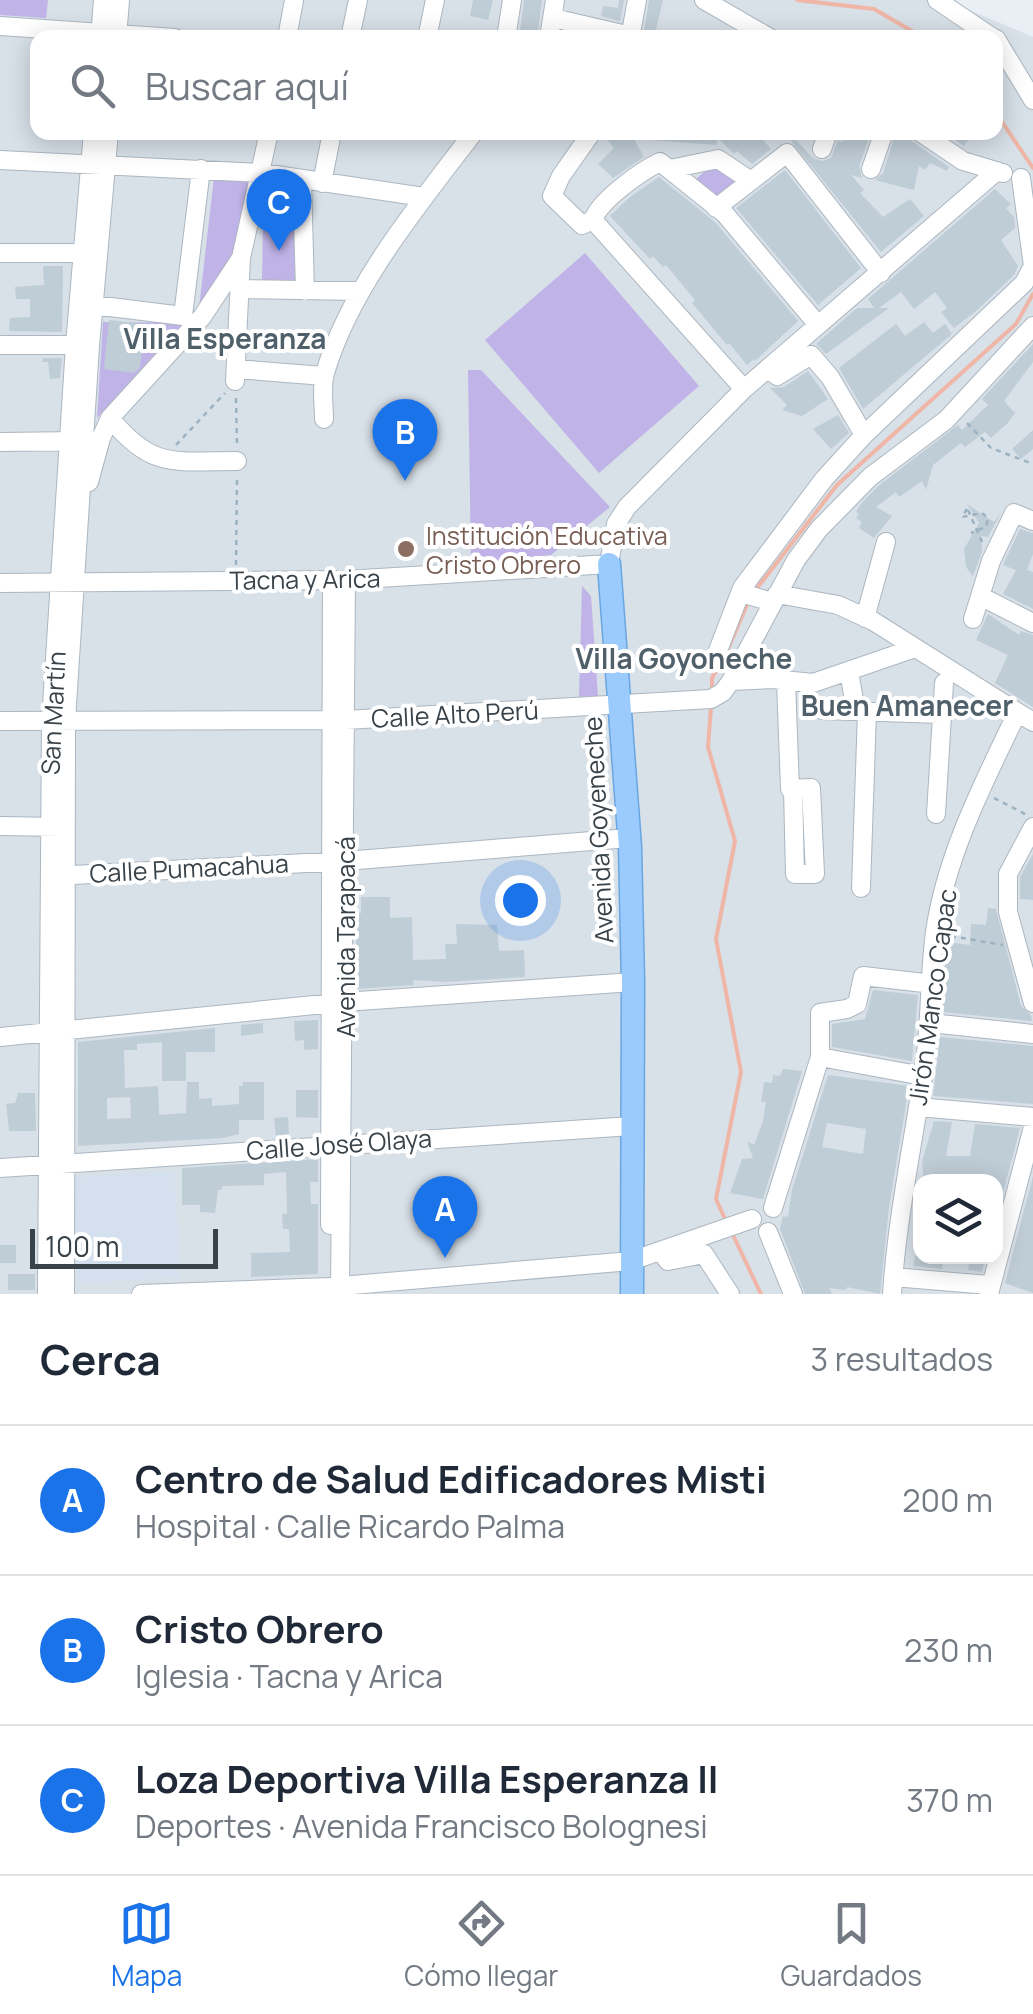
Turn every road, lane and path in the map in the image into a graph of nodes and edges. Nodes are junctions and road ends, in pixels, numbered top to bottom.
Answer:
1 (103, 0) edge
2 (120, 0) edge
3 (294, 0) edge
4 (358, 0) edge
5 (435, 0) edge
6 (512, 0) edge
7 (637, 0) edge
8 (704, 0) edge
9 (937, 0) edge
10 (554, 9) edge
11 (0, 26) edge
12 (48, 30) edge
13 (107, 30) edge
14 (110, 30) edge
15 (288, 30) edge
16 (352, 30) edge
17 (429, 30) edge
18 (507, 30) edge
19 (613, 30) edge
20 (631, 30) edge
21 (756, 30) edge
22 (982, 30) edge
23 (1003, 52) edge
24 (1033, 100) edge
25 (94, 140) edge
26 (106, 140) edge
27 (268, 140) edge
28 (329, 140) edge
29 (468, 140) edge
30 (586, 140) edge
31 (881, 140) edge
32 (933, 140) edge
33 (0, 160) edge
34 (969, 162) junction
35 (98, 164) junction
36 (670, 168) junction
37 (872, 169) dead end
38 (201, 170) junction
39 (997, 171) junction
40 (262, 173) junction
41 (1028, 179) edge
42 (751, 181) junction
43 (312, 182) junction
44 (974, 191) junction
45 (424, 197) junction
46 (716, 208) junction
47 (593, 220) junction
48 (0, 253) edge
49 (90, 253) junction
50 (241, 258) junction
51 (881, 272) junction
52 (242, 289) junction
53 (360, 290) junction
54 (305, 291) junction
55 (94, 305) junction
56 (818, 324) junction
57 (1033, 326) edge
58 (0, 345) edge
59 (82, 345) junction
60 (768, 368) junction
61 (236, 375) junction
62 (324, 376) junction
63 (744, 389) junction
64 (956, 411) junction
65 (110, 418) junction
66 (324, 419) dead end
67 (864, 435) junction
68 (77, 441) junction
69 (0, 442) edge
70 (161, 461) junction
71 (237, 461) junction
72 (1033, 464) edge
73 (74, 488) junction
74 (1033, 521) edge
75 (977, 529) junction
76 (971, 533) dead end
77 (886, 542) dead end
78 (992, 562) junction
79 (609, 564) junction
80 (236, 580) junction
81 (339, 580) junction
82 (0, 583) edge
83 (67, 583) junction
84 (759, 595) junction
85 (982, 596) junction
86 (865, 618) junction
87 (973, 618) dead end
88 (1033, 624) edge
89 (914, 648) junction
90 (717, 652) dead end
91 (849, 672) junction
92 (786, 682) junction
93 (944, 683) dead end
94 (727, 686) junction
95 (619, 706) junction
96 (822, 710) dead end
97 (862, 712) junction
98 (941, 714) junction
99 (1025, 717) edge
100 (338, 720) junction
101 (0, 721) edge
102 (59, 721) junction
103 (793, 789) dead end
104 (980, 790) junction
105 (936, 814) dead end
106 (1033, 818) edge
107 (0, 826) edge
108 (56, 827) junction
109 (1033, 827) edge
110 (629, 838) junction
111 (338, 860) junction
112 (56, 876) junction
113 (862, 888) dead end
114 (935, 933) junction
115 (1019, 948) junction
116 (633, 982) junction
117 (933, 984) junction
118 (337, 1002) junction
119 (1033, 1004) edge
120 (932, 1023) junction
121 (57, 1032) junction
122 (1033, 1034) edge
123 (0, 1037) edge
124 (820, 1057) junction
125 (923, 1076) junction
126 (918, 1108) junction
127 (1033, 1118) edge
128 (632, 1126) junction
129 (1033, 1128) edge
130 (337, 1144) junction
131 (56, 1165) junction
132 (0, 1168) edge
133 (912, 1192) edge
134 (1014, 1198) edge
135 (773, 1208) junction
136 (745, 1221) junction
137 (768, 1232) junction
138 (661, 1252) junction
139 (631, 1261) junction
140 (892, 1286) edge
141 (989, 1289) edge
142 (334, 1290) edge
143 (46, 1294) edge
144 (65, 1294) edge
145 (142, 1294) edge
146 (632, 1294) edge
147 (730, 1294) edge
148 (793, 1294) edge

1 - 13 street
2 - 14 street
3 - 15 street
4 - 16 street
5 - 17 street
6 - 18 street
7 - 20 street
8 - 21 street
9 - 22 street
10 - 19 street
11 - 12 street
23 - 24 street
25 - 35 street, San Martín
26 - 35 street, San Martín
27 - 40 street
28 - 43 street
29 - 45 street
30 - 47 street
31 - 37 street
32 - 34 street
33 - 35 street
34 - 39 street
34 - 44 street
35 - 38 street
35 - 49 street, San Martín
36 - 42 street
36 - 46 street
36 - 47 street
38 - 40 street
38 - 55 street
39 - 41 street
39 - 44 street, Avenida Goyeneche
40 - 43 street
40 - 50 street
41 - 67 street
42 - 46 street
42 - 51 street
43 - 45 street
43 - 54 street
44 - 51 street, Avenida Goyeneche
45 - 53 street
46 - 56 street
47 - 63 street
48 - 49 street
49 - 55 street, San Martín
49 - 59 street, San Martín
50 - 52 street
50 - 65 street
51 - 56 street, Avenida Goyeneche
52 - 54 street
52 - 61 street
53 - 54 street
53 - 62 street
55 - 59 street, San Martín
56 - 60 street, Avenida Goyeneche
57 - 64 street
58 - 59 street
59 - 68 street, San Martín
60 - 63 street, Avenida Goyeneche
60 - 67 street
61 - 62 street
61 - 70 path
61 - 71 path
62 - 66 street
63 - 79 street, Avenida Goyeneche
64 - 72 path
64 - 84 street
65 - 70 street
65 - 73 street
67 - 84 street
68 - 69 street
68 - 73 street, San Martín
70 - 71 street
71 - 80 path
73 - 83 street, San Martín
74 - 78 street
75 - 75 path
75 - 76 path
75 - 78 path
77 - 86 street
78 - 85 street
79 - 81 street, Tacna y Arica
79 - 95 main road, Avenida Goyeneche
80 - 81 street, Tacna y Arica
80 - 83 street, Tacna y Arica
81 - 100 street, Avenida Tarapacá
82 - 83 street, Tacna y Arica
83 - 102 street, San Martín
84 - 86 street
84 - 90 street
84 - 94 street
85 - 87 street
85 - 88 street
86 - 89 street
89 - 91 street, Calle Alto Perú
89 - 99 street
91 - 92 street, Calle Alto Perú
91 - 97 street
92 - 94 street, Calle Alto Perú
92 - 103 street
93 - 98 street
94 - 95 street, Calle Alto Perú
95 - 100 street, Calle Alto Perú
95 - 110 main road, Avenida Goyeneche
96 - 97 street
97 - 98 street
97 - 113 street
98 - 105 street
99 - 104 street, Jirón Manco Capac
100 - 102 street, Calle Alto Perú
100 - 111 street, Avenida Tarapacá
101 - 102 street, Calle Alto Perú
102 - 108 street, San Martín
104 - 106 path
104 - 114 street, Jirón Manco Capac
107 - 108 street
108 - 112 street, San Martín
109 - 115 street
110 - 111 street, Calle Pumacahua
110 - 116 main road, Avenida Goyeneche
111 - 112 street, Calle Pumacahua
111 - 118 street, Avenida Tarapacá
112 - 121 street, San Martín
114 - 115 path
114 - 117 street, Jirón Manco Capac
115 - 119 street
116 - 118 street
116 - 128 main road, Avenida Goyeneche
117 - 120 street, Jirón Manco Capac
117 - 124 street
118 - 121 street
118 - 130 street, Avenida Tarapacá
120 - 122 street
120 - 125 street, Jirón Manco Capac
121 - 123 street
121 - 131 street, San Martín
124 - 125 street
124 - 135 street
125 - 126 street, Jirón Manco Capac
126 - 127 street
126 - 133 street, Jirón Manco Capac
128 - 130 street, Calle José Olaya
128 - 139 main road, Avenida Goyeneche
129 - 134 street
130 - 131 street, Calle José Olaya
130 - 142 street, Avenida Tarapacá
131 - 132 street, Calle José Olaya
131 - 143 street, San Martín
131 - 144 street, San Martín
133 - 140 street, Jirón Manco Capac
134 - 141 street
135 - 136 street
135 - 137 street
136 - 137 street
136 - 138 street
137 - 148 street
138 - 139 street
138 - 147 street
139 - 142 street
139 - 146 main road, Avenida Goyeneche
140 - 141 street
142 - 145 street

